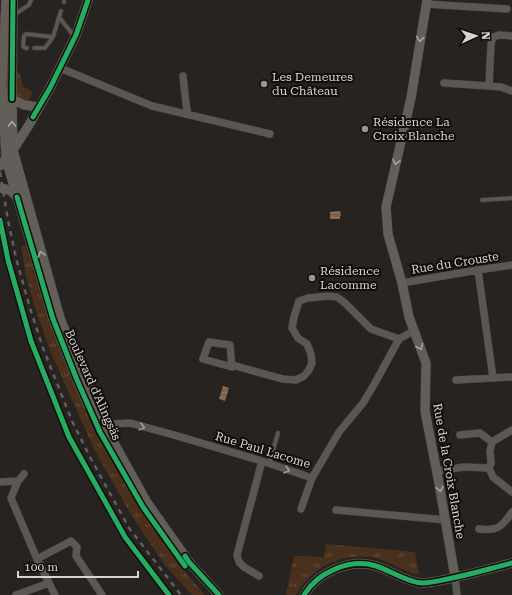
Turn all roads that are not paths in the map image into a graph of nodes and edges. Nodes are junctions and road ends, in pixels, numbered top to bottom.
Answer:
1 (6, 0) edge
2 (12, 0) edge
3 (31, 0) edge
4 (88, 0) edge
5 (426, 2) edge
6 (507, 9) dead end
7 (61, 11) dead end
8 (12, 16) junction
9 (59, 17) junction
10 (512, 36) edge
11 (53, 37) junction
12 (75, 37) junction
13 (27, 48) dead end
14 (34, 48) dead end
15 (60, 68) junction
16 (183, 76) dead end
17 (444, 83) dead end
18 (489, 86) junction
19 (512, 91) edge
20 (12, 99) junction
21 (39, 107) junction
22 (188, 114) junction
23 (270, 134) dead end
24 (13, 150) junction
25 (3, 163) edge
26 (0, 188) edge
27 (17, 197) junction
28 (512, 198) edge
29 (482, 200) dead end
30 (512, 265) edge
31 (478, 270) junction
32 (402, 283) junction
33 (413, 331) junction
34 (399, 339) junction
35 (232, 365) junction
36 (512, 376) edge
37 (493, 378) junction
38 (456, 380) dead end
39 (104, 425) junction
40 (512, 430) edge
41 (278, 433) dead end
42 (460, 435) dead end
43 (492, 442) junction
44 (265, 463) junction
45 (488, 468) junction
46 (437, 471) junction
47 (24, 474) dead end
48 (312, 478) junction
49 (18, 481) junction
50 (0, 482) edge
51 (512, 492) edge
52 (301, 509) dead end
53 (336, 510) dead end
54 (512, 512) edge
55 (446, 520) junction
56 (479, 529) dead end
57 (37, 559) junction
58 (512, 563) edge
59 (259, 576) dead end
60 (455, 577) junction
61 (49, 583) junction
62 (16, 595) edge
63 (55, 595) edge
64 (102, 595) edge
65 (210, 595) edge
66 (219, 595) edge
67 (304, 595) edge
68 (457, 595) edge

1 - 25 main road, Boulevard d'Alingsäs
2 - 8 main road, Boulevard d'Alingsäs
3 - 8 lane
4 - 12 main road
5 - 6 street
5 -> 32 main road, Rue de la Croix Blanche
7 - 9 lane
8 - 20 main road, Boulevard d'Alingsäs
9 - 11 lane
9 - 12 lane
10 - 18 street
11 - 13 lane
11 - 14 lane
12 - 15 main road
15 - 21 main road
15 - 22 street
16 - 22 street
17 - 18 street
18 - 19 street
20 - 21 main road
24 -> 20 main road, Boulevard d'Alingsäs
21 - 24 main road
22 - 23 street
24 - 25 main road
39 -> 24 main road, Boulevard d'Alingsäs
25 - 27 main road, Boulevard d'Alingsäs
26 - 27 main road
27 - 65 main road, Boulevard d'Alingsäs
28 - 29 lane
30 - 31 street, Rue du Crouste
31 - 32 street, Rue du Crouste
31 - 37 street
32 - 33 main road, Rue de la Croix Blanche
33 - 34 street
33 -> 46 main road, Rue de la Croix Blanche
34 - 35 street
34 - 48 street, Rue Paul Lacome
35 - 35 street
36 - 37 street
37 - 38 street
39 -> 44 street, Rue Paul Lacome
39 - 66 main road, Boulevard d'Alingsäs
40 - 43 street
41 - 44 lane
42 - 43 street
43 - 45 street
44 -> 48 street, Rue Paul Lacome
44 - 59 street
45 - 46 street
45 - 51 street
46 -> 55 main road, Rue de la Croix Blanche
47 - 49 street
48 - 52 street
49 - 50 street
49 - 57 street
53 - 55 street
54 - 56 street
55 - 60 main road, Rue de la Croix Blanche
57 - 61 street
57 - 64 street
58 - 60 main road
60 - 67 main road
60 - 68 street, Rue de la Croix Blanche
61 - 62 street
61 - 63 street

